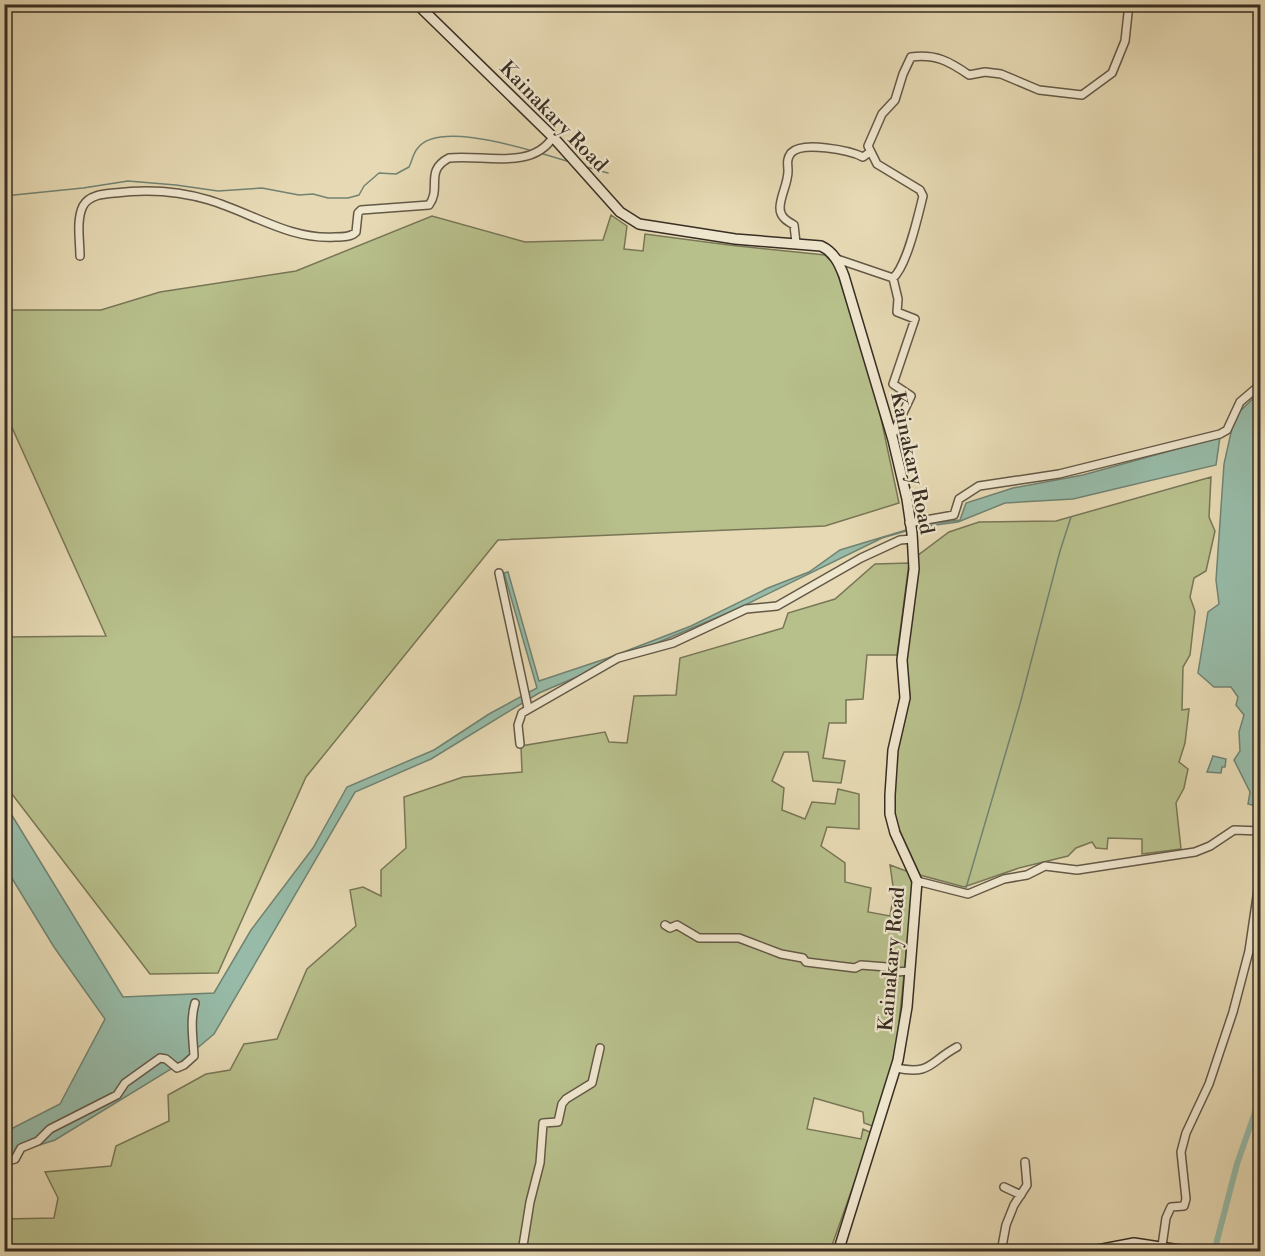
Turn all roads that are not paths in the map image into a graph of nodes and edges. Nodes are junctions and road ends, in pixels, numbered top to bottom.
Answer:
1 (417, 4) edge
2 (1129, 4) edge
3 (554, 139) junction
4 (870, 152) junction
5 (796, 243) junction
6 (80, 256) dead end
7 (837, 259) junction
8 (892, 278) junction
9 (1260, 385) edge
10 (892, 436) junction
11 (911, 530) junction
12 (499, 573) dead end
13 (528, 708) junction
14 (520, 744) dead end
15 (1260, 831) edge
16 (1260, 876) edge
17 (917, 881) junction
18 (665, 925) dead end
19 (910, 971) junction
20 (195, 1003) dead end
21 (957, 1047) dead end
22 (600, 1048) dead end
23 (896, 1068) junction
24 (4, 1162) edge
25 (1025, 1162) dead end
26 (1004, 1187) dead end
27 (1021, 1195) junction
28 (1162, 1246) junction
29 (522, 1251) edge
30 (838, 1251) edge
31 (1001, 1251) edge
32 (1087, 1251) edge
33 (1193, 1251) edge

1 - 3 main road, Kainakary Road
2 - 4 street
3 - 5 main road, Kainakary Road
3 - 6 street
4 - 5 street
4 - 8 street
5 - 7 main road, Kainakary Road
7 - 8 street
7 - 10 main road, Kainakary Road
8 - 10 street
9 - 11 street
10 - 11 main road, Kainakary Road
11 - 13 street
11 - 17 main road, Kainakary Road
12 - 13 street
13 - 14 street
15 - 17 street
16 - 28 street
17 - 19 main road, Kainakary Road
18 - 19 street
19 - 23 main road, Kainakary Road
20 - 24 street
21 - 23 street
22 - 29 street
23 - 30 main road, Kainakary Road
25 - 27 street
26 - 27 street
27 - 31 street
28 - 32 main road
28 - 33 main road

